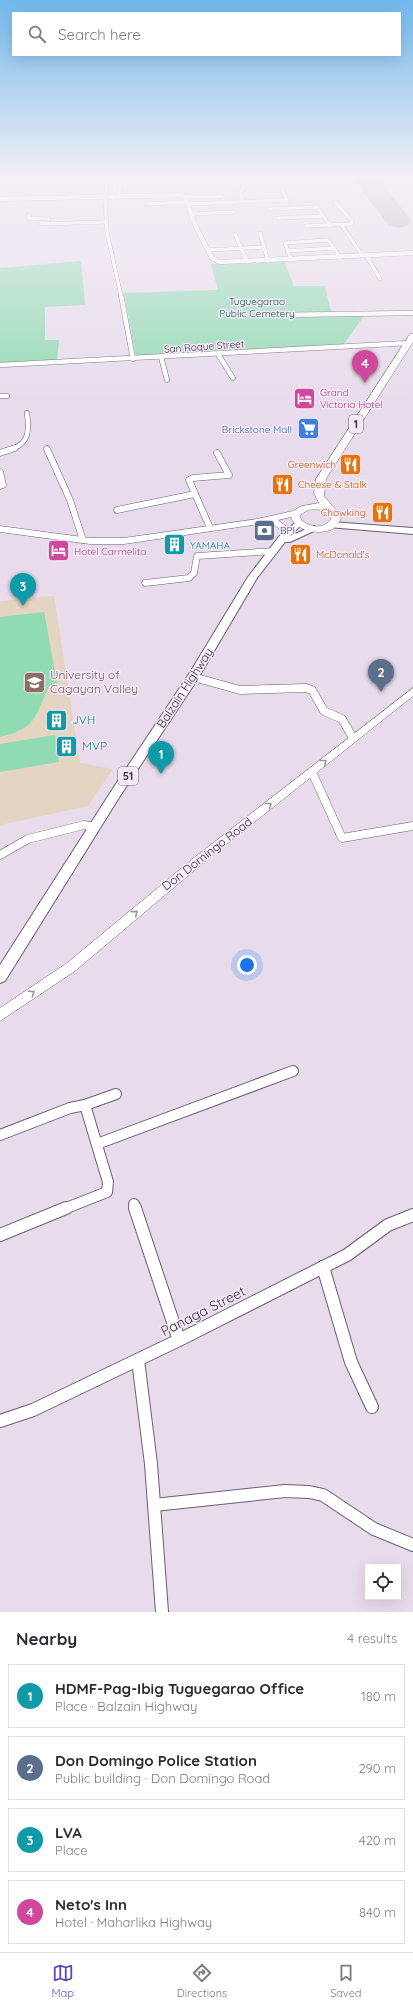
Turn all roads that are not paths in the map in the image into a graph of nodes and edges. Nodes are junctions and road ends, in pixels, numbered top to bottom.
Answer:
1 (112, 251) edge
2 (209, 251) edge
3 (242, 251) edge
4 (265, 251) edge
5 (287, 251) edge
6 (336, 251) edge
7 (361, 251) edge
8 (413, 253) edge
9 (364, 255) junction
10 (340, 257) junction
11 (292, 259) junction
12 (268, 261) junction
13 (247, 262) junction
14 (380, 279) dead end
15 (413, 312) edge
16 (278, 315) dead end
17 (411, 340) edge
18 (218, 354) junction
19 (161, 357) junction
20 (133, 359) junction
21 (0, 365) edge
22 (233, 378) dead end
23 (167, 380) dead end
24 (0, 396) edge
25 (7, 396) dead end
26 (27, 413) dead end
27 (47, 449) dead end
28 (0, 453) edge
29 (217, 453) dead end
30 (0, 472) edge
31 (321, 479) junction
32 (0, 486) edge
33 (195, 494) junction
34 (307, 500) junction
35 (117, 510) dead end
36 (332, 512) junction
37 (298, 519) junction
38 (267, 520) junction
39 (331, 525) junction
40 (365, 526) junction
41 (210, 528) junction
42 (314, 529) junction
43 (0, 530) edge
44 (413, 531) edge
45 (288, 532) junction
46 (83, 540) junction
47 (276, 548) junction
48 (145, 583) dead end
49 (193, 677) junction
50 (413, 692) edge
51 (353, 738) junction
52 (312, 772) junction
53 (413, 826) edge
54 (95, 827) junction
55 (0, 856) edge
56 (0, 975) edge
57 (0, 1015) edge
58 (294, 1072) dead end
59 (116, 1094) dead end
60 (85, 1105) junction
61 (0, 1135) edge
62 (97, 1144) junction
63 (134, 1204) dead end
64 (413, 1215) edge
65 (0, 1235) edge
66 (323, 1267) junction
67 (179, 1340) junction
68 (138, 1360) junction
69 (372, 1407) dead end
70 (0, 1421) edge
71 (154, 1505) junction
72 (413, 1546) edge
73 (162, 1612) edge

1 - 20 street
2 - 13 street
3 - 13 street
4 - 12 street
5 - 11 street
6 - 10 street
7 - 9 street
8 - 9 street
9 - 10 street
9 - 14 street
10 - 11 street
11 - 12 street
12 - 13 street
15 - 16 street
17 - 18 street, San Roque Street
17 - 31 highway, 1
18 - 19 street, San Roque Street
18 - 22 street
19 - 20 street, San Roque Street
19 - 23 street
20 - 21 street, San Roque Street
24 - 25 street
26 - 28 street
27 - 46 street
29 - 33 street
30 - 32 street
31 - 34 highway, 1
31 - 36 highway, 1
33 - 35 street
33 - 41 street
34 - 36 highway
34 - 37 highway, 1
36 - 39 highway
36 - 40 main road
37 - 38 highway
37 - 42 highway
37 - 45 main road, 51
38 - 41 highway
38 - 45 highway
39 - 40 main road
39 - 42 highway
40 - 44 main road
41 - 46 highway
42 - 47 main road, 51
43 - 46 highway
45 - 47 main road, 51
47 - 48 street
47 - 49 main road, Balzain Highway / 51
49 - 51 street
49 - 54 main road, Balzain Highway / 51
50 - 51 main road, Don Domingo Road
52 -> 51 main road, Don Domingo Road
52 - 53 street
57 -> 52 main road, Don Domingo Road
54 - 55 street
54 - 56 main road, Balzain Highway / 51
58 - 62 street
59 - 60 street
60 - 61 street
60 - 62 street
62 - 65 street
63 - 67 street
64 - 66 street, Panaga Street
66 - 67 street, Panaga Street
66 - 69 street
67 - 68 street, Panaga Street
68 - 70 street, Panaga Street
68 - 71 street
71 - 72 street
71 - 73 street

